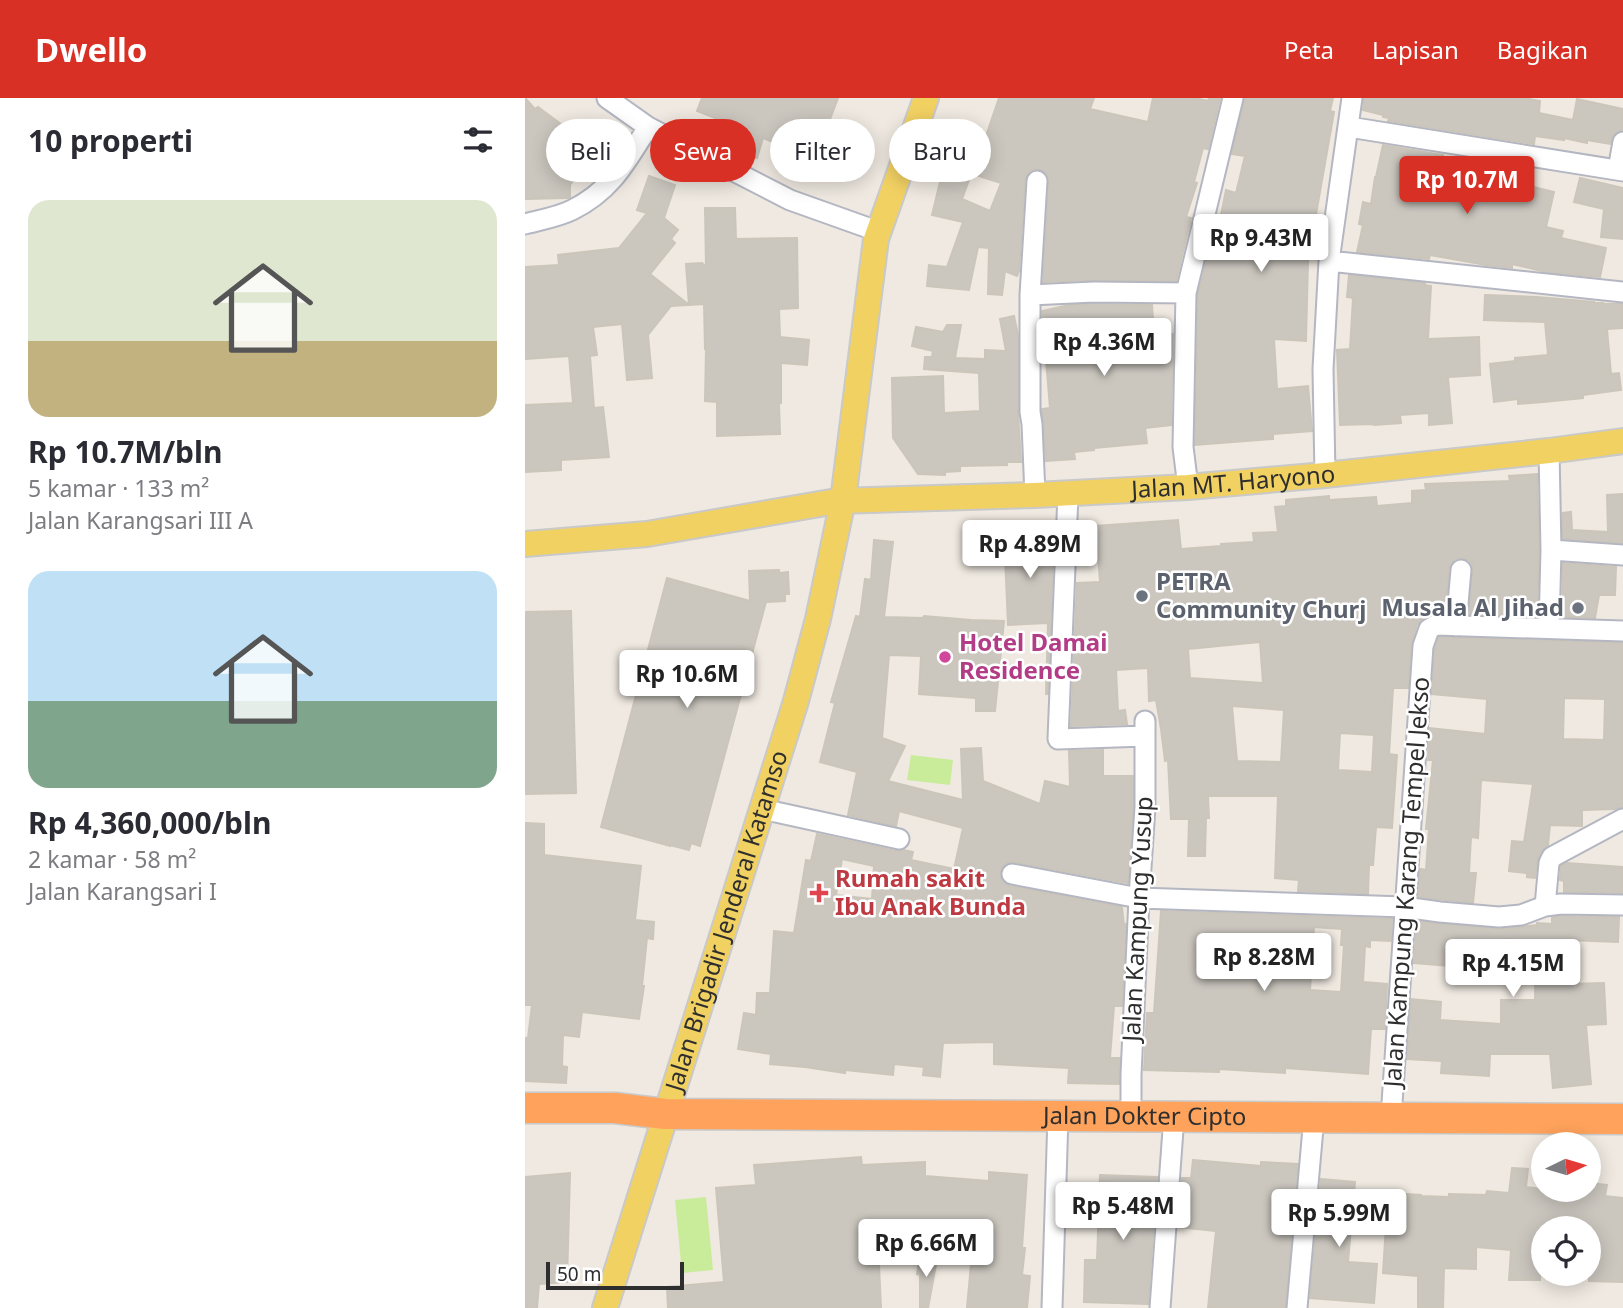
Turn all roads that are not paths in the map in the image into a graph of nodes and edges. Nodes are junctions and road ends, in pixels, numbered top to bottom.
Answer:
1 (607, 98) edge
2 (926, 98) edge
3 (1233, 98) edge
4 (1352, 98) edge
5 (648, 127) junction
6 (1349, 127) junction
7 (1623, 142) edge
8 (1620, 171) edge
9 (1037, 181) dead end
10 (525, 224) edge
11 (877, 235) junction
12 (1329, 261) junction
13 (1623, 292) edge
14 (1186, 293) junction
15 (1030, 295) junction
16 (1623, 441) edge
17 (1549, 451) junction
18 (1325, 475) junction
19 (1188, 487) junction
20 (1069, 494) junction
21 (1035, 495) junction
22 (843, 500) junction
23 (525, 544) edge
24 (1551, 550) junction
25 (1623, 555) edge
26 (1461, 570) dead end
27 (1457, 626) junction
28 (1549, 628) junction
29 (1623, 631) edge
30 (762, 810) junction
31 (1623, 819) edge
32 (899, 839) dead end
33 (1012, 874) dead end
34 (1139, 898) junction
35 (1623, 905) edge
36 (1404, 906) junction
37 (1545, 906) junction
38 (525, 1108) edge
39 (665, 1114) junction
40 (1058, 1116) junction
41 (1131, 1116) junction
42 (1174, 1116) junction
43 (1314, 1117) junction
44 (1391, 1118) junction
45 (1623, 1119) edge
46 (605, 1308) edge
47 (1052, 1308) edge
48 (1160, 1308) edge
49 (1297, 1308) edge

1 - 5 street
2 - 11 main road, Jalan Brigadir Jenderal Katamso
3 - 14 street
4 - 6 street
5 - 10 street
5 - 11 street
6 - 8 street
6 - 12 street
7 - 8 street
9 - 15 street
11 - 22 main road, Jalan Brigadir Jenderal Katamso
12 - 13 street
12 - 18 street
14 - 15 street
14 - 19 street
15 - 21 street
16 - 17 main road, Jalan MT. Haryono
17 - 18 main road, Jalan MT. Haryono
17 - 24 street
18 - 19 main road, Jalan MT. Haryono
19 - 20 main road, Jalan MT. Haryono
20 - 21 main road, Jalan MT. Haryono
20 - 34 street, Jalan Kampung Yusup
21 - 22 main road, Jalan MT. Haryono
22 - 23 main road, Jalan MT. Haryono
22 - 30 main road, Jalan Brigadir Jenderal Katamso
24 - 25 street
24 - 28 street
26 - 27 street
27 - 28 street
27 - 36 street, Jalan Kampung Karang Tempel Jekso
28 - 29 street
30 - 32 street
30 - 39 main road, Jalan Brigadir Jenderal Katamso
31 - 37 street
33 - 34 street
34 - 36 street
34 - 41 street, Jalan Kampung Yusup
35 - 37 street
36 - 37 street
36 - 44 street, Jalan Kampung Karang Tempel Jekso
38 - 39 highway, Jalan Dokter Cipto
39 - 40 highway, Jalan Dokter Cipto
39 - 46 main road, Jalan Brigadir Jenderal Katamso
40 - 41 highway, Jalan Dokter Cipto
40 - 47 street
41 - 42 highway, Jalan Dokter Cipto
42 - 43 highway, Jalan Dokter Cipto
42 - 48 street
43 - 44 highway, Jalan Dokter Cipto
43 - 49 street
44 - 45 highway, Jalan Dokter Cipto

